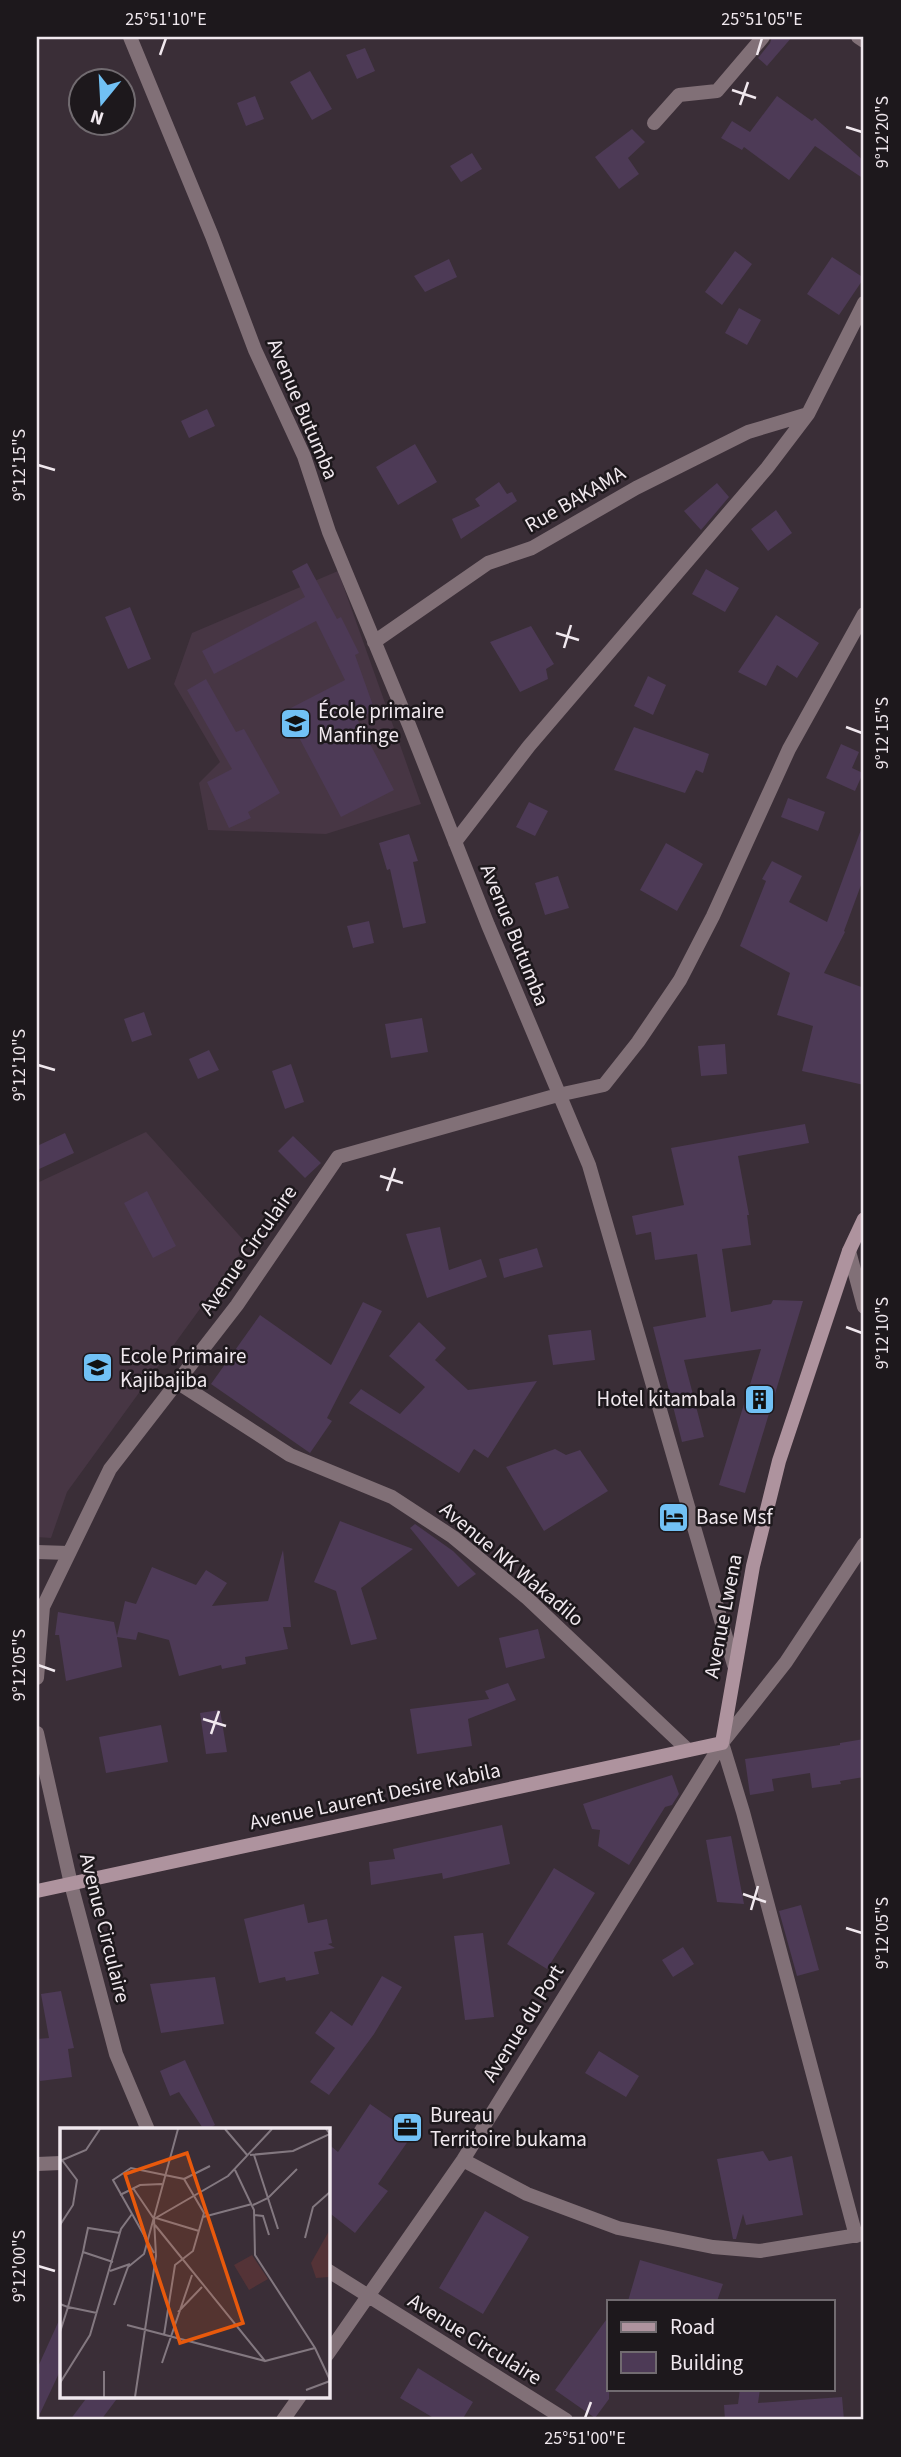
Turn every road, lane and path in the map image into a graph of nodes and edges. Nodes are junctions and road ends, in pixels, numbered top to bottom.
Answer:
1 (130, 37) edge
2 (763, 37) edge
3 (858, 37) edge
4 (864, 41) edge
5 (654, 123) dead end
6 (864, 303) edge
7 (808, 414) junction
8 (864, 614) edge
9 (374, 642) junction
10 (455, 842) junction
11 (558, 1095) junction
12 (864, 1219) edge
13 (849, 1251) junction
14 (864, 1307) edge
15 (177, 1382) junction
16 (864, 1544) edge
17 (37, 1552) edge
18 (69, 1553) junction
19 (734, 1665) junction
20 (37, 1678) edge
21 (37, 1733) edge
22 (722, 1743) junction
23 (688, 1750) junction
24 (71, 1884) junction
25 (37, 1891) edge
26 (147, 2128) edge
27 (463, 2160) junction
28 (60, 2163) edge
29 (37, 2165) edge
30 (860, 2235) edge
31 (329, 2271) edge
32 (367, 2296) junction
33 (329, 2352) edge
34 (299, 2398) edge
35 (284, 2420) edge
36 (566, 2420) edge

1 - 9 street, Avenue Butumba
2 - 5 street
3 - 4 street
6 - 7 street
7 - 9 street, Rue BAKAMA
7 - 10 street
8 - 11 street, Avenue Circulaire
9 - 10 street, Avenue Butumba
10 - 11 street, Avenue Butumba
11 - 15 street, Avenue Circulaire
11 - 19 street, Avenue Butumba
12 - 13 main road, Avenue Lwena
13 - 14 street
13 - 19 main road, Avenue Lwena
15 - 18 street, Avenue Circulaire
15 - 23 street, Avenue NK Wakadilo
16 - 22 street, Avenue du Port
17 - 18 street
18 - 20 street, Avenue Circulaire
19 - 22 main road, Avenue Lwena
21 - 24 street, Avenue Circulaire
22 - 23 main road, Avenue Laurent Desire Kabila
22 - 27 street, Avenue du Port
22 - 30 street
23 - 24 main road, Avenue Laurent Desire Kabila
24 - 25 main road, Avenue Laurent Desire Kabila
24 - 26 street, Avenue Circulaire
27 - 30 street
27 - 32 street, Avenue du Port
28 - 29 street
31 - 32 street, Avenue Circulaire
32 - 33 street, Avenue du Port
32 - 36 street, Avenue Circulaire
34 - 35 street

